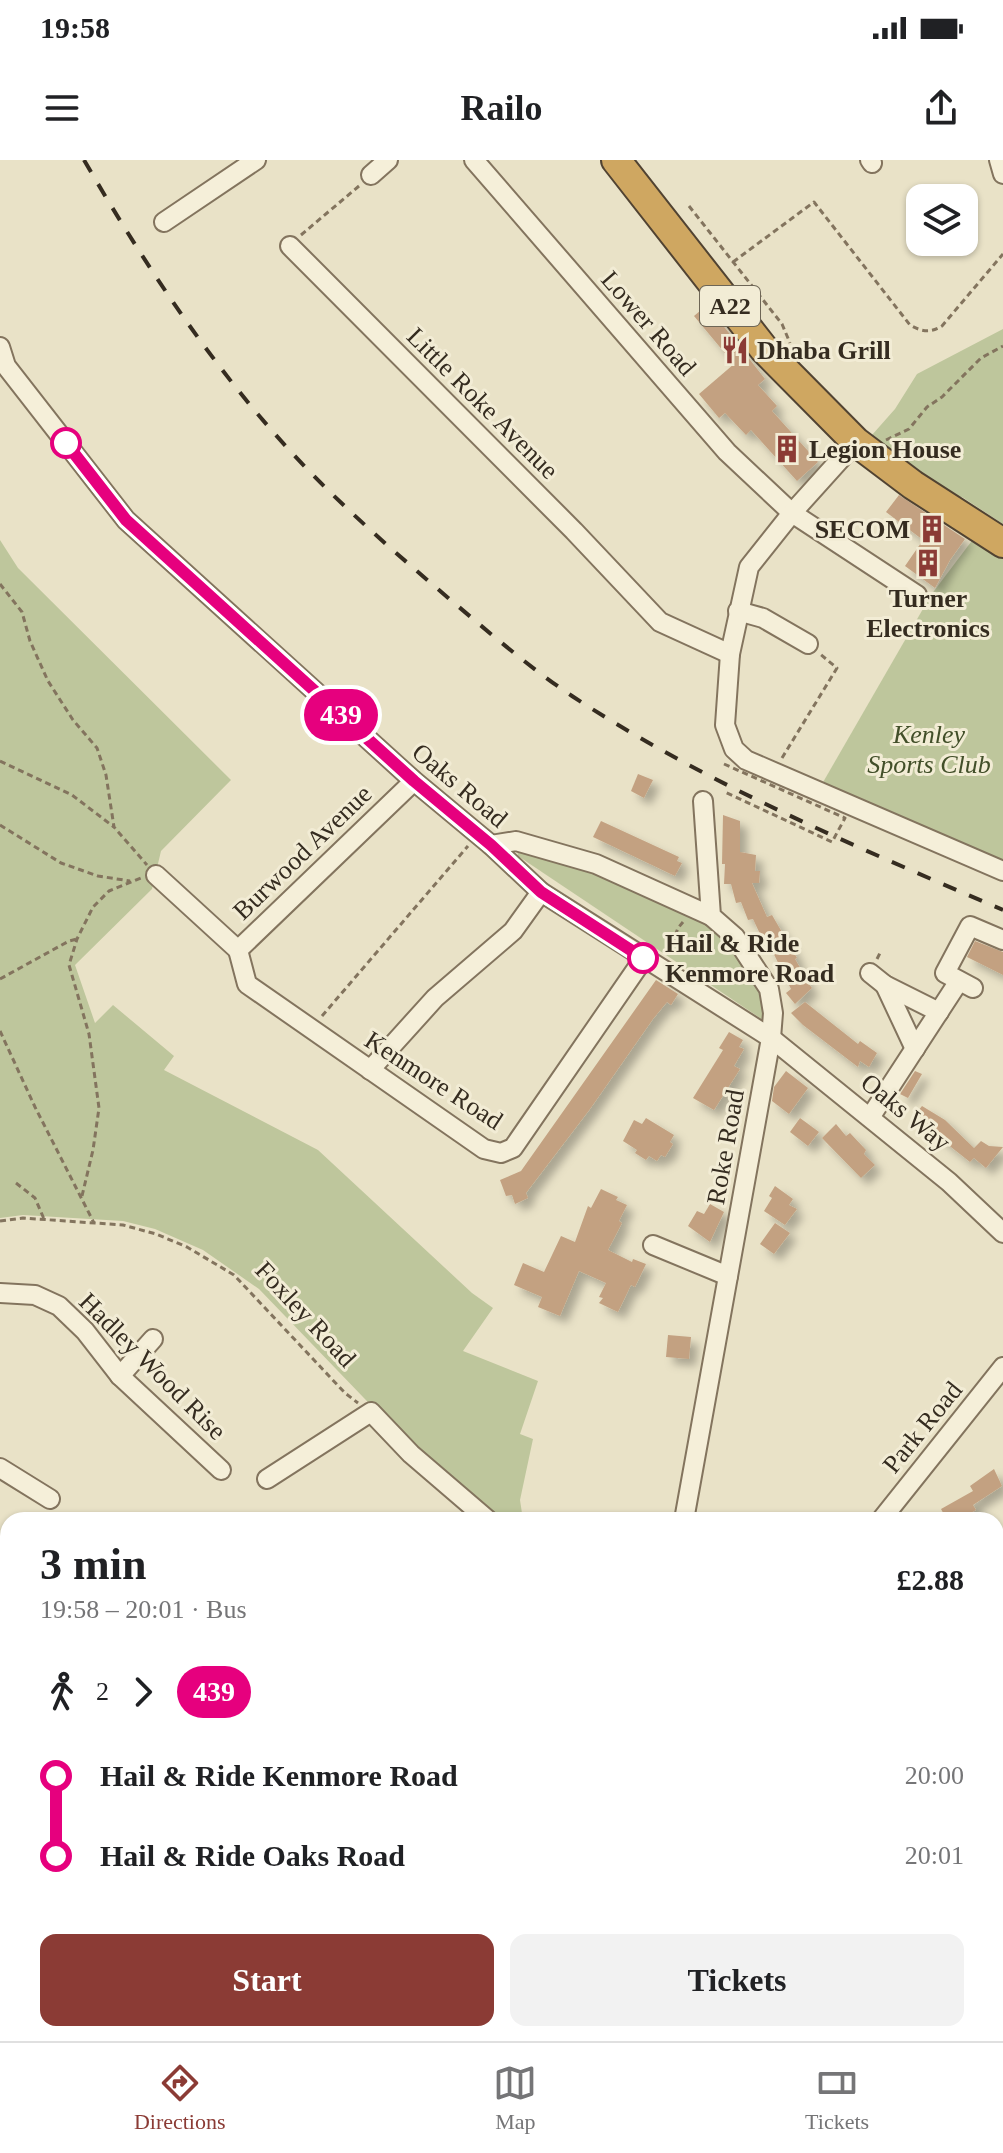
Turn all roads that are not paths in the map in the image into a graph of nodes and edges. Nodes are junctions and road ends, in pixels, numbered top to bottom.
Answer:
1 (256, 160) edge
2 (388, 160) edge
3 (474, 160) edge
4 (616, 160) edge
5 (999, 160) edge
6 (1003, 174) edge
7 (371, 175) road end
8 (164, 222) dead end
9 (290, 246) road end
10 (0, 347) edge
11 (860, 445) junction
12 (792, 513) junction
13 (1003, 543) edge
14 (917, 595) dead end
15 (738, 611) junction
16 (808, 644) road end
17 (730, 654) junction
18 (414, 781) junction
19 (703, 801) dead end
20 (485, 839) junction
21 (1003, 871) edge
22 (156, 875) road end
23 (541, 892) junction
24 (711, 916) junction
25 (1003, 940) edge
26 (238, 950) junction
27 (644, 958) junction
28 (870, 973) dead end
29 (885, 985) junction
30 (939, 1012) junction
31 (771, 1038) junction
32 (915, 1049) junction
33 (370, 1070) junction
34 (871, 1116) junction
35 (1003, 1233) edge
36 (653, 1245) dead end
37 (728, 1276) junction
38 (0, 1293) edge
39 (153, 1339) dead end
40 (1003, 1367) edge
41 (120, 1376) junction
42 (0, 1468) edge
43 (221, 1470) dead end
44 (267, 1479) dead end
45 (50, 1499) dead end
46 (479, 1512) edge
47 (685, 1512) edge
48 (887, 1512) edge

1 - 8 street
2 - 7 street
3 - 12 street, Lower Road
4 - 11 highway, A22
5 - 6 street
9 - 17 street, Little Roke Avenue
10 - 18 street, Oaks Road
11 - 12 street
11 - 13 highway, A22
12 - 14 street, Lower Road
12 - 15 street
15 - 16 street
15 - 17 street
17 - 21 street
18 - 20 street, Oaks Road
18 - 26 street, Burwood Avenue
19 - 24 street
20 - 23 street, Oaks Road
20 - 24 street
22 - 26 street, Burwood Avenue
23 - 27 street, Oaks Road
23 - 33 street
24 - 31 street, Roke Road
25 - 30 street
26 - 33 street, Kenmore Road
27 - 31 street, Oaks Road
27 - 33 street, Kenmore Road
28 - 29 street
29 - 30 street
29 - 32 street
30 - 32 street
31 - 34 street, Oaks Way
31 - 37 street, Roke Road
32 - 34 street
34 - 35 street, Oaks Way
36 - 37 street
37 - 47 street, Roke Road
38 - 41 street, Hadley Wood Rise
39 - 41 street
40 - 48 street, Park Road
41 - 43 street, Hadley Wood Rise
42 - 45 street
44 - 46 street

